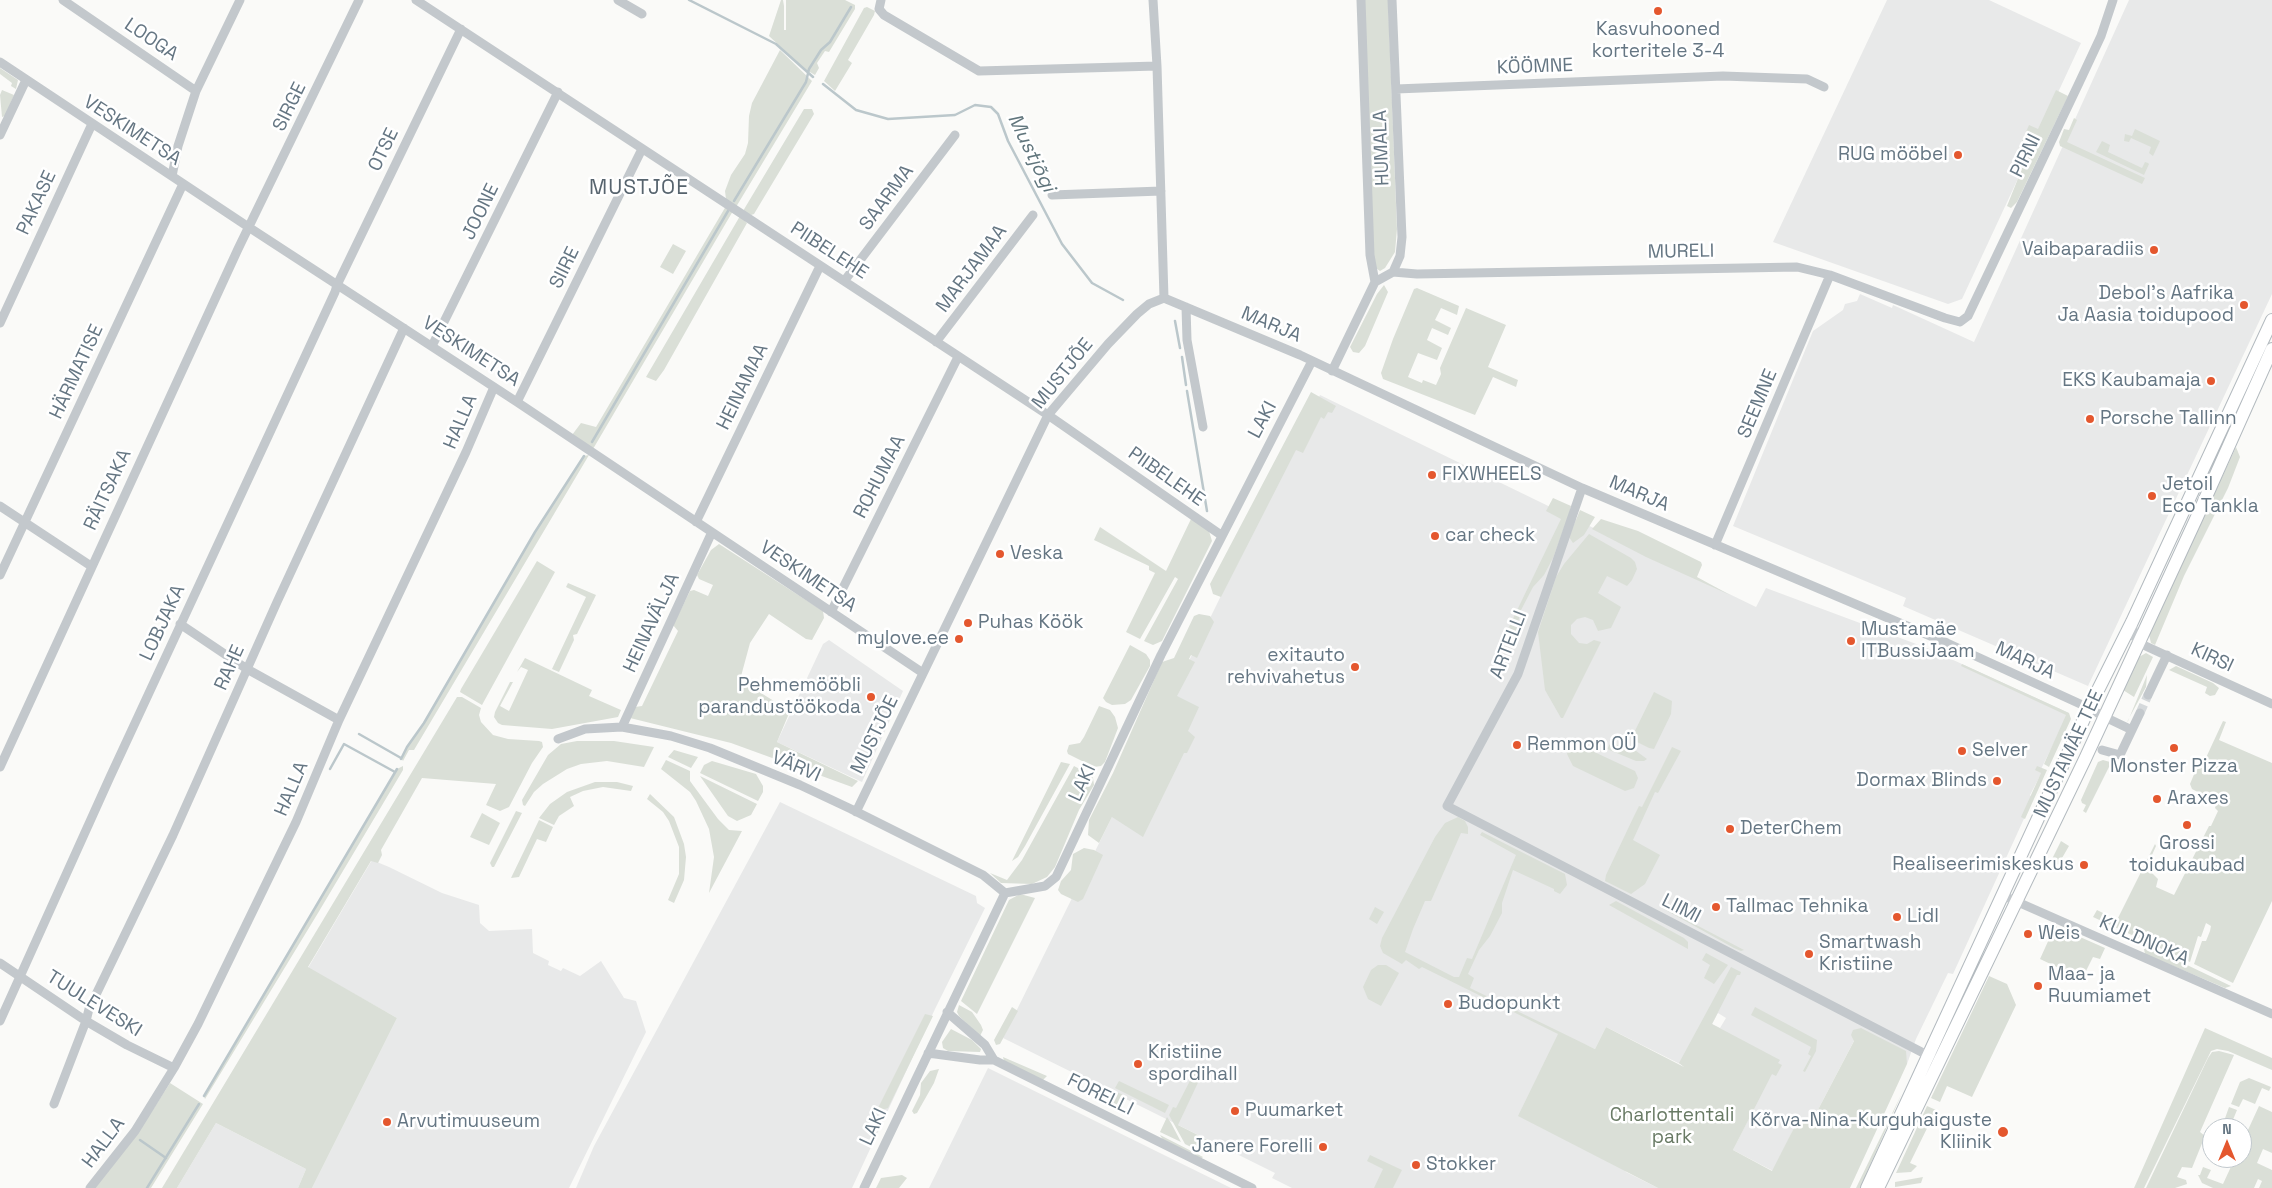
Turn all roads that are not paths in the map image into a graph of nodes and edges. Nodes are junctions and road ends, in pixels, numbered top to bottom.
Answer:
1 (63, 0) edge
2 (240, 0) edge
3 (359, 0) edge
4 (416, 0) edge
5 (618, 0) edge
6 (1153, 0) edge
7 (1361, 0) edge
8 (1392, 0) edge
9 (2113, 0) edge
10 (880, 5) edge
11 (642, 14) dead end
12 (462, 28) junction
13 (0, 62) edge
14 (1157, 66) junction
15 (26, 80) junction
16 (1824, 87) dead end
17 (1396, 89) junction
18 (196, 91) junction
19 (558, 92) junction
20 (92, 124) junction
21 (0, 134) edge
22 (955, 135) dead end
23 (642, 149) junction
24 (172, 176) junction
25 (183, 184) junction
26 (1162, 191) junction
27 (1052, 195) dead end
28 (1033, 215) dead end
29 (250, 228) junction
30 (820, 266) junction
31 (1393, 272) junction
32 (1830, 275) junction
33 (845, 280) junction
34 (1375, 282) junction
35 (337, 285) junction
36 (1164, 298) junction
37 (1186, 307) junction
38 (2272, 320) edge
39 (1960, 322) joint
40 (0, 323) edge
41 (404, 328) junction
42 (936, 342) junction
43 (432, 346) junction
44 (2272, 349) edge
45 (958, 357) junction
46 (1312, 361) junction
47 (1332, 371) junction
48 (494, 387) junction
49 (517, 402) junction
50 (1048, 415) junction
51 (1203, 427) dead end
52 (1582, 488) junction
53 (0, 506) edge
54 (25, 522) junction
55 (696, 522) junction
56 (712, 532) junction
57 (1221, 535) junction
58 (1716, 545) junction
59 (91, 566) junction
60 (0, 576) edge
61 (831, 612) junction
62 (2132, 622) junction
63 (180, 624) junction
64 (2139, 643) junction
65 (2167, 655) junction
66 (247, 669) junction
67 (922, 674) junction
68 (2148, 695) tunnel mouth
69 (2272, 704) edge
70 (2089, 708) junction
71 (2140, 713) tunnel mouth
72 (2107, 718) junction
73 (339, 720) junction
74 (622, 727) junction
75 (2132, 730) junction
76 (558, 739) dead end
77 (2102, 750) dead end
78 (0, 767) edge
79 (1447, 806) joint
80 (856, 812) junction
81 (1005, 893) junction
82 (2004, 896) junction
83 (2017, 902) junction
84 (0, 963) edge
85 (20, 976) junction
86 (947, 1012) junction
87 (2272, 1014) edge
88 (0, 1021) edge
89 (86, 1021) junction
90 (928, 1053) junction
91 (1932, 1058) junction
92 (994, 1060) junction
93 (174, 1068) junction
94 (54, 1104) dead end
95 (90, 1188) edge
96 (864, 1188) edge
97 (1252, 1188) edge
98 (1866, 1188) edge
99 (1878, 1188) edge

1 - 18 street, LOOGA
2 - 18 street
3 - 29 street, SIRGE
4 - 12 street, PIIBELEHE
5 - 11 street
6 - 14 street
7 - 34 street, HUMALA
8 - 17 street, HUMALA
9 - 39 street, PIRNI
10 - 14 street
12 - 19 street, PIIBELEHE
12 - 35 street, OTSE
13 - 15 street, VESKIMETSA
14 - 26 street
15 - 20 street, VESKIMETSA
15 - 21 street
16 - 17 street, KÖÖMNE
17 - 31 street, HUMALA
18 - 24 street
19 - 23 street, PIIBELEHE
19 - 43 street, JOONE
20 - 24 street, VESKIMETSA
20 - 40 street, PAKASE
22 - 33 street, SAARMA
23 - 30 street, PIIBELEHE
23 - 49 street, SIIRE
24 - 25 street, VESKIMETSA
25 - 29 street, VESKIMETSA
25 - 54 street, HÄRMATISE
26 - 27 street
26 - 36 street
28 - 42 street, MARJAMAA
29 - 35 street, VESKIMETSA
29 - 59 street, RÄITSAKA
30 - 33 street, PIIBELEHE
30 - 55 street, HEINAMAA
31 - 32 street, MURELI
31 - 34 street
32 - 39 street, MURELI
32 - 58 street, SEEMNE
33 - 42 street, PIIBELEHE
34 - 47 street
35 - 41 street, VESKIMETSA
35 - 63 street, LOBJAKA
36 - 37 street, MARJA
36 - 50 street, MUSTJÕE
37 - 46 street, MARJA
37 - 51 street
38 - 62 main road, MUSTAMÄE TEE
41 - 43 street, VESKIMETSA
41 - 66 street, RAHE
42 - 45 street, PIIBELEHE
43 - 48 street, VESKIMETSA
44 - 64 main road, MUSTAMÄE TEE
45 - 50 street, PIIBELEHE
45 - 61 street, ROHUMAA
46 - 47 street, MARJA
46 - 57 street, LAKI
47 - 52 street, MARJA
48 - 49 street, VESKIMETSA
48 - 73 street, HALLA
49 - 55 street, VESKIMETSA
50 - 57 street, PIIBELEHE
50 - 67 street, MUSTJÕE
52 - 58 street, MARJA
52 - 79 street, ARTELLI
53 - 54 street
54 - 59 street
54 - 60 street, HÄRMATISE
55 - 56 street, VESKIMETSA
56 - 61 street, VESKIMETSA
56 - 74 street, HEINAVÄLJA
57 - 81 street, LAKI
58 - 70 street, MARJA
59 - 78 street, RÄITSAKA
61 - 67 street, VESKIMETSA
62 - 64 street
62 - 70 main road, MUSTAMÄE TEE
63 - 66 street
63 - 85 street, LOBJAKA
64 - 65 street, KIRSI
64 - 72 main road, MUSTAMÄE TEE
65 - 68 street
65 - 69 street, KIRSI
66 - 73 street
66 - 89 street, RAHE
67 - 80 street, MUSTJÕE
70 - 72 street, MARJA
70 - 82 main road, MUSTAMÄE TEE
71 - 75 street
72 - 75 street, MARJA
72 - 83 main road, MUSTAMÄE TEE
73 - 93 street, HALLA
74 - 76 street, VÄRVI
74 - 80 street, VÄRVI
75 - 77 street
79 - 91 street, LIIMI
80 - 81 street, VÄRVI
81 - 86 street, LAKI
82 - 83 street, KULDNOKA
82 - 91 main road, MUSTAMÄE TEE
83 - 87 street, KULDNOKA
83 - 91 main road, MUSTAMÄE TEE
84 - 85 street, TUULEVESKI
85 - 88 street, LOBJAKA
85 - 89 street, TUULEVESKI
86 - 90 street, LAKI
86 - 92 street
89 - 93 street, TUULEVESKI
89 - 94 street, RAHE
90 - 92 street, FORELLI
90 - 96 street, LAKI
91 - 98 main road, MUSTAMÄE TEE
91 - 99 main road, MUSTAMÄE TEE
92 - 97 street, FORELLI
93 - 95 street, HALLA

